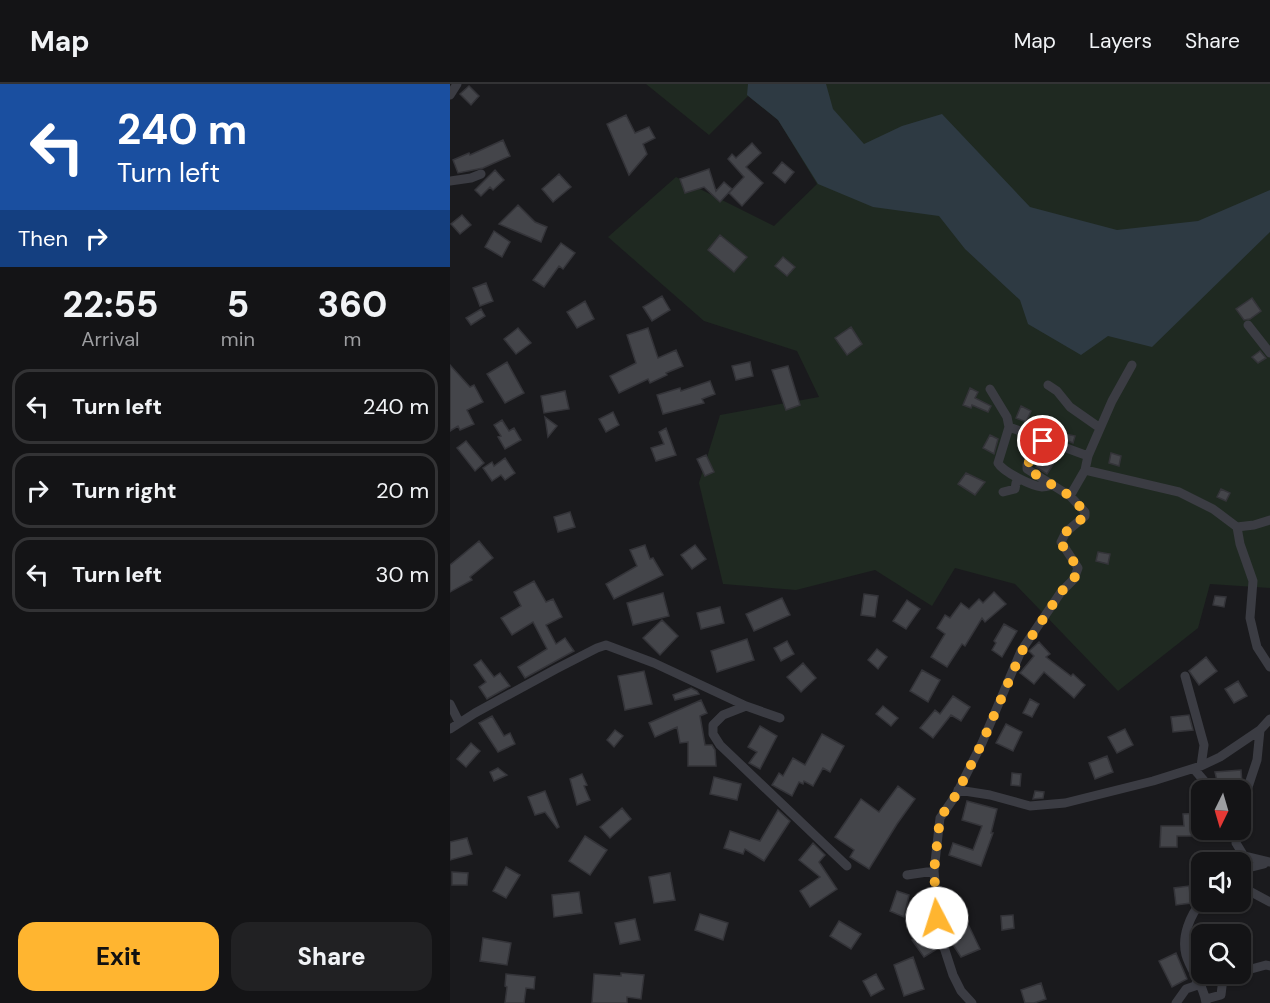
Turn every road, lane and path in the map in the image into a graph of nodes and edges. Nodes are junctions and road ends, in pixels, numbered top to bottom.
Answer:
1 (457, 84) edge
2 (450, 95) edge
3 (481, 174) dead end
4 (450, 182) edge
5 (1248, 325) dead end
6 (1270, 353) edge
7 (1132, 364) dead end
8 (1048, 385) dead end
9 (990, 388) dead end
10 (1009, 427) junction
11 (1100, 428) junction
12 (1043, 441) junction
13 (1088, 456) junction
14 (1085, 470) junction
15 (1020, 479) junction
16 (1053, 485) junction
17 (1003, 492) dead end
18 (1070, 496) junction
19 (1270, 520) edge
20 (1237, 527) junction
21 (1270, 667) edge
22 (1185, 676) dead end
23 (450, 704) edge
24 (746, 706) junction
25 (780, 717) dead end
26 (1270, 719) edge
27 (459, 722) junction
28 (450, 729) edge
29 (1260, 730) junction
30 (1197, 767) junction
31 (1205, 780) edge
32 (1250, 780) edge
33 (958, 790) junction
34 (1236, 840) edge
35 (1236, 843) junction
36 (1236, 852) edge
37 (1270, 863) edge
38 (847, 866) dead end
39 (1251, 867) edge
40 (934, 871) junction
41 (907, 876) dead end
42 (1251, 892) edge
43 (1270, 902) edge
44 (1193, 912) edge
45 (1191, 964) edge
46 (1270, 966) edge
47 (1251, 969) edge
48 (1196, 984) edge
49 (1200, 984) edge
50 (1222, 984) edge
51 (1206, 1001) edge
52 (972, 1003) edge
53 (1176, 1003) edge

1 - 2 street
3 - 4 street
5 - 6 street
7 - 11 street
8 - 11 street
9 - 10 street
10 - 12 street
10 - 15 street
11 - 13 street
12 - 13 street
12 - 16 street
13 - 14 street
14 - 18 street
14 - 20 street
15 - 16 street
15 - 17 street
16 - 18 street
18 - 33 street
19 - 20 street
20 - 21 street
22 - 30 street
23 - 27 street
24 - 25 street
24 - 27 street
24 - 38 street
26 - 29 street
27 - 28 street
29 - 30 street
29 - 32 street
30 - 31 street
30 - 33 street
33 - 40 street
34 - 35 street
35 - 36 street
35 - 37 street
37 - 39 street
40 - 41 street
40 - 52 street
42 - 43 street
44 - 45 street
46 - 47 street
48 - 53 street
49 - 51 street
50 - 51 street

